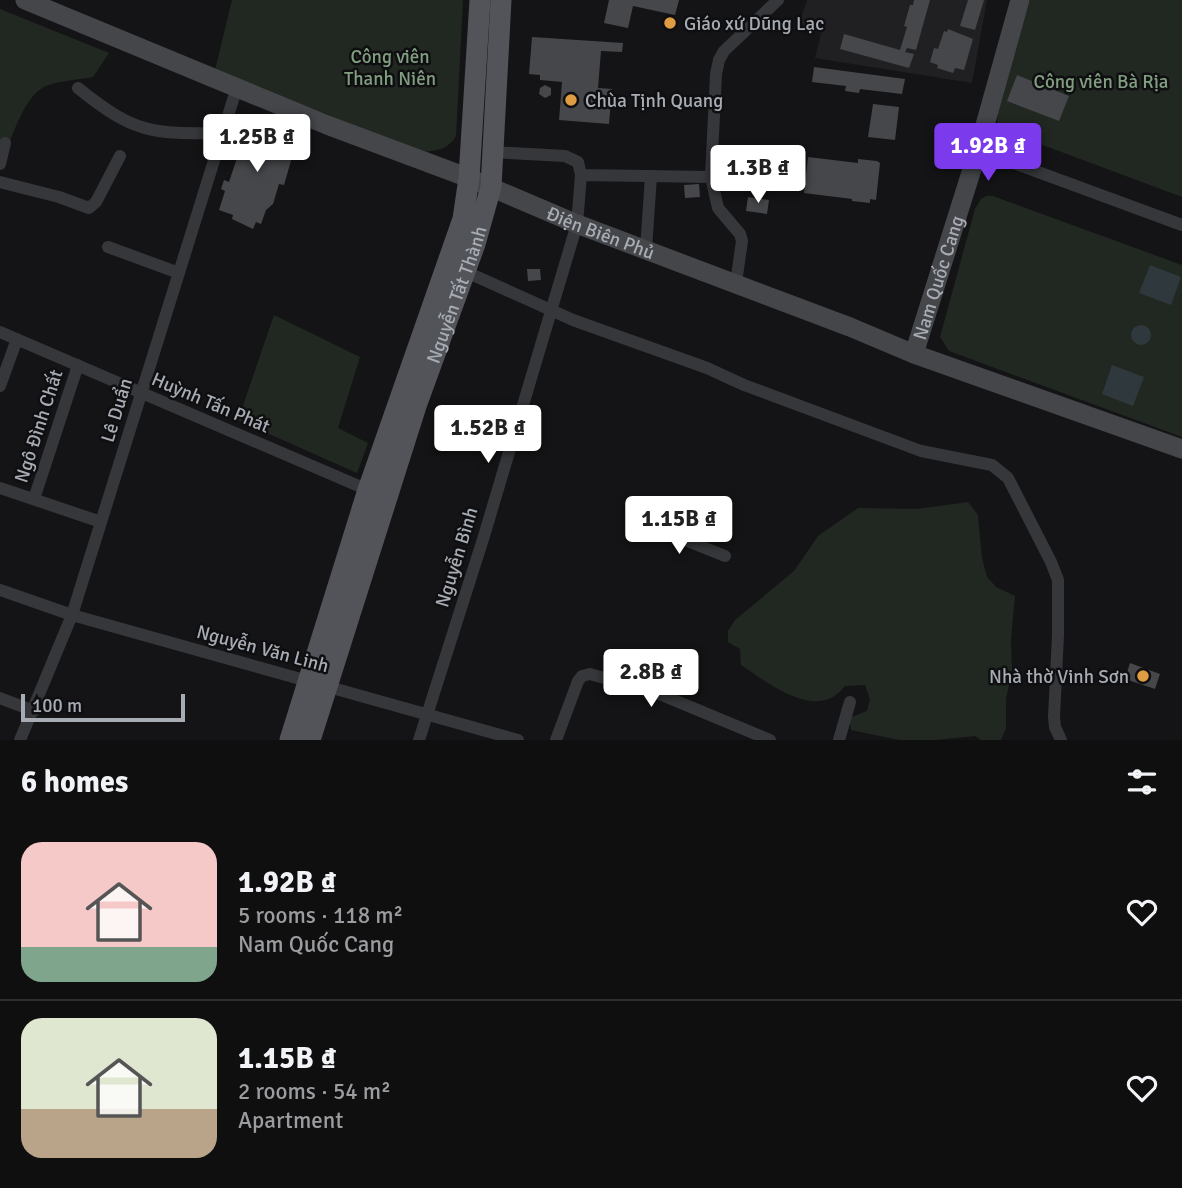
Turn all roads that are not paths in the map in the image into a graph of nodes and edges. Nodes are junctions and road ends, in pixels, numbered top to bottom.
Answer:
1 (25, 0) edge
2 (481, 0) edge
3 (501, 0) edge
4 (778, 0) edge
5 (1020, 0) edge
6 (237, 87) junction
7 (78, 88) dead end
8 (222, 133) junction
9 (5, 144) dead end
10 (978, 150) junction
11 (492, 152) junction
12 (120, 156) dead end
13 (0, 164) edge
14 (581, 175) junction
15 (651, 176) junction
16 (711, 177) junction
17 (469, 178) junction
18 (0, 181) edge
19 (491, 187) junction
20 (577, 224) junction
21 (1182, 226) edge
22 (108, 247) dead end
23 (646, 249) junction
24 (464, 271) junction
25 (179, 273) junction
26 (736, 284) junction
27 (551, 310) junction
28 (0, 331) edge
29 (17, 338) junction
30 (914, 354) junction
31 (78, 366) junction
32 (0, 386) edge
33 (141, 393) junction
34 (1182, 449) edge
35 (0, 488) edge
36 (368, 490) junction
37 (34, 499) junction
38 (101, 522) junction
39 (645, 524) dead end
40 (724, 556) dead end
41 (0, 590) edge
42 (72, 615) junction
43 (318, 683) junction
44 (0, 698) edge
45 (850, 702) dead end
46 (34, 710) junction
47 (428, 714) junction
48 (20, 740) edge
49 (290, 740) edge
50 (310, 740) edge
51 (419, 740) edge
52 (518, 740) edge
53 (556, 740) edge
54 (770, 740) edge
55 (839, 740) edge
56 (1060, 740) edge

1 - 6 street, Điện Biên Phủ
2 - 17 main road, Nguyễn Tất Thành
3 - 11 main road, Nguyễn Tất Thành
4 - 16 street
5 - 10 street, Nam Quốc Cang
6 - 8 street, Lê Duẩn
6 - 17 street, Điện Biên Phủ
7 - 8 street
8 - 25 street, Lê Duẩn
9 - 13 street
10 - 21 street
10 - 30 street, Nam Quốc Cang
11 - 14 street
11 - 19 main road, Nguyễn Tất Thành
12 - 18 street
14 - 15 street
14 - 20 street, Nguyễn Bình
15 - 16 street
15 - 23 street
16 - 26 street
17 - 19 street, Điện Biên Phủ
17 - 36 main road, Nguyễn Tất Thành
19 - 20 street, Điện Biên Phủ
19 - 24 main road, Nguyễn Tất Thành
20 - 23 street, Điện Biên Phủ
20 - 27 street, Nguyễn Bình
22 - 25 street
23 - 26 street, Điện Biên Phủ
24 - 27 street
24 - 43 main road, Nguyễn Tất Thành
25 - 33 street, Lê Duẩn
26 - 30 street, Điện Biên Phủ
27 - 47 street, Nguyễn Bình
27 - 56 street
28 - 29 street, Huỳnh Tấn Phát
29 - 31 street, Huỳnh Tấn Phát
29 - 32 street
30 - 34 street, Điện Biên Phủ
31 - 33 street, Huỳnh Tấn Phát
31 - 37 street, Ngô Đình Chất
33 - 36 street, Huỳnh Tấn Phát
33 - 38 street, Lê Duẩn
35 - 37 street
36 - 43 main road, Nguyễn Tất Thành
37 - 38 street
38 - 42 street, Lê Duẩn
39 - 40 street
41 - 42 street, Nguyễn Văn Linh
42 - 43 street, Nguyễn Văn Linh
42 - 46 street, Lê Duẩn
43 - 47 street, Nguyễn Văn Linh
43 - 49 main road, Nguyễn Tất Thành
43 - 50 main road, Nguyễn Tất Thành
44 - 46 street
45 - 55 street
46 - 48 street, Lê Duẩn
47 - 51 street, Nguyễn Bình
47 - 52 street, Nguyễn Văn Linh
53 - 54 street

